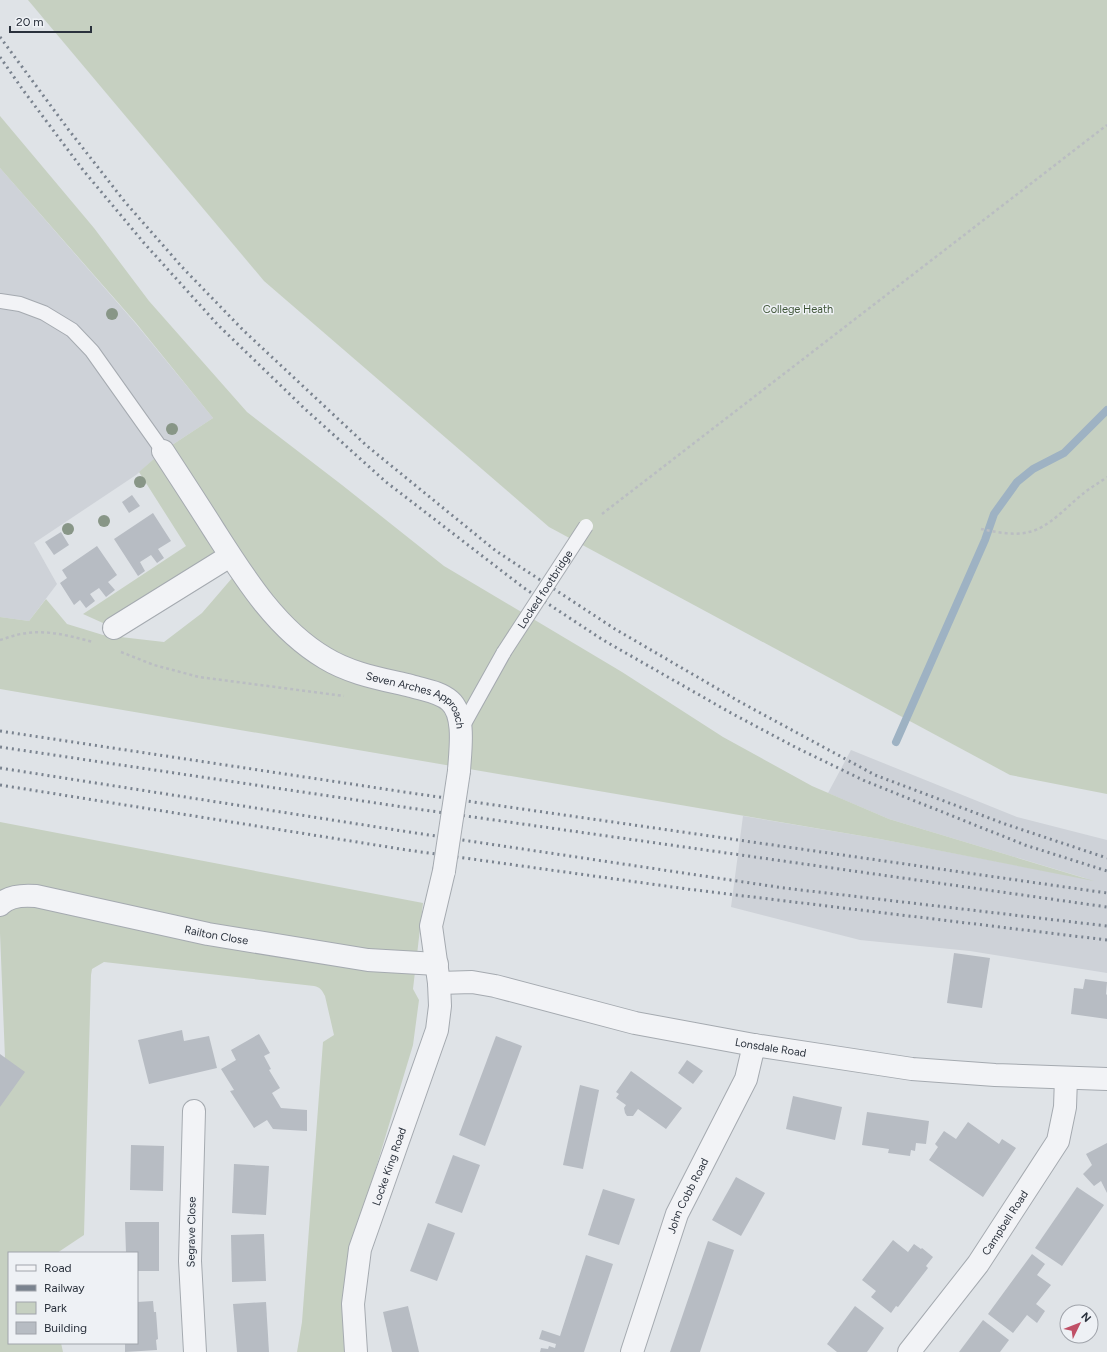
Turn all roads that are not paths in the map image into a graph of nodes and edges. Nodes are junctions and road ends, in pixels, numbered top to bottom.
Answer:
1 (0, 300) edge
2 (163, 451) joint
3 (586, 526) road end
4 (230, 556) junction
5 (114, 628) dead end
6 (461, 729) junction
7 (0, 905) edge
8 (438, 974) junction
9 (754, 1045) junction
10 (1066, 1078) junction
11 (1107, 1079) edge
12 (194, 1111) dead end
13 (195, 1352) edge
14 (356, 1352) edge
15 (632, 1352) edge
16 (909, 1352) edge

1 - 2 lane
2 - 4 street, Seven Arches Approach
3 - 6 lane, Locked footbridge, bridge
4 - 5 street
4 - 6 street, Seven Arches Approach
6 - 8 street, Seven Arches Approach, bridge
7 - 8 street, Railton Close
8 - 9 street, Lonsdale Road
8 - 14 street, Locke King Road
9 - 10 street, Lonsdale Road
9 - 15 street, John Cobb Road
10 - 11 street, Lonsdale Road
10 - 16 street, Campbell Road
12 - 13 street, Segrave Close

